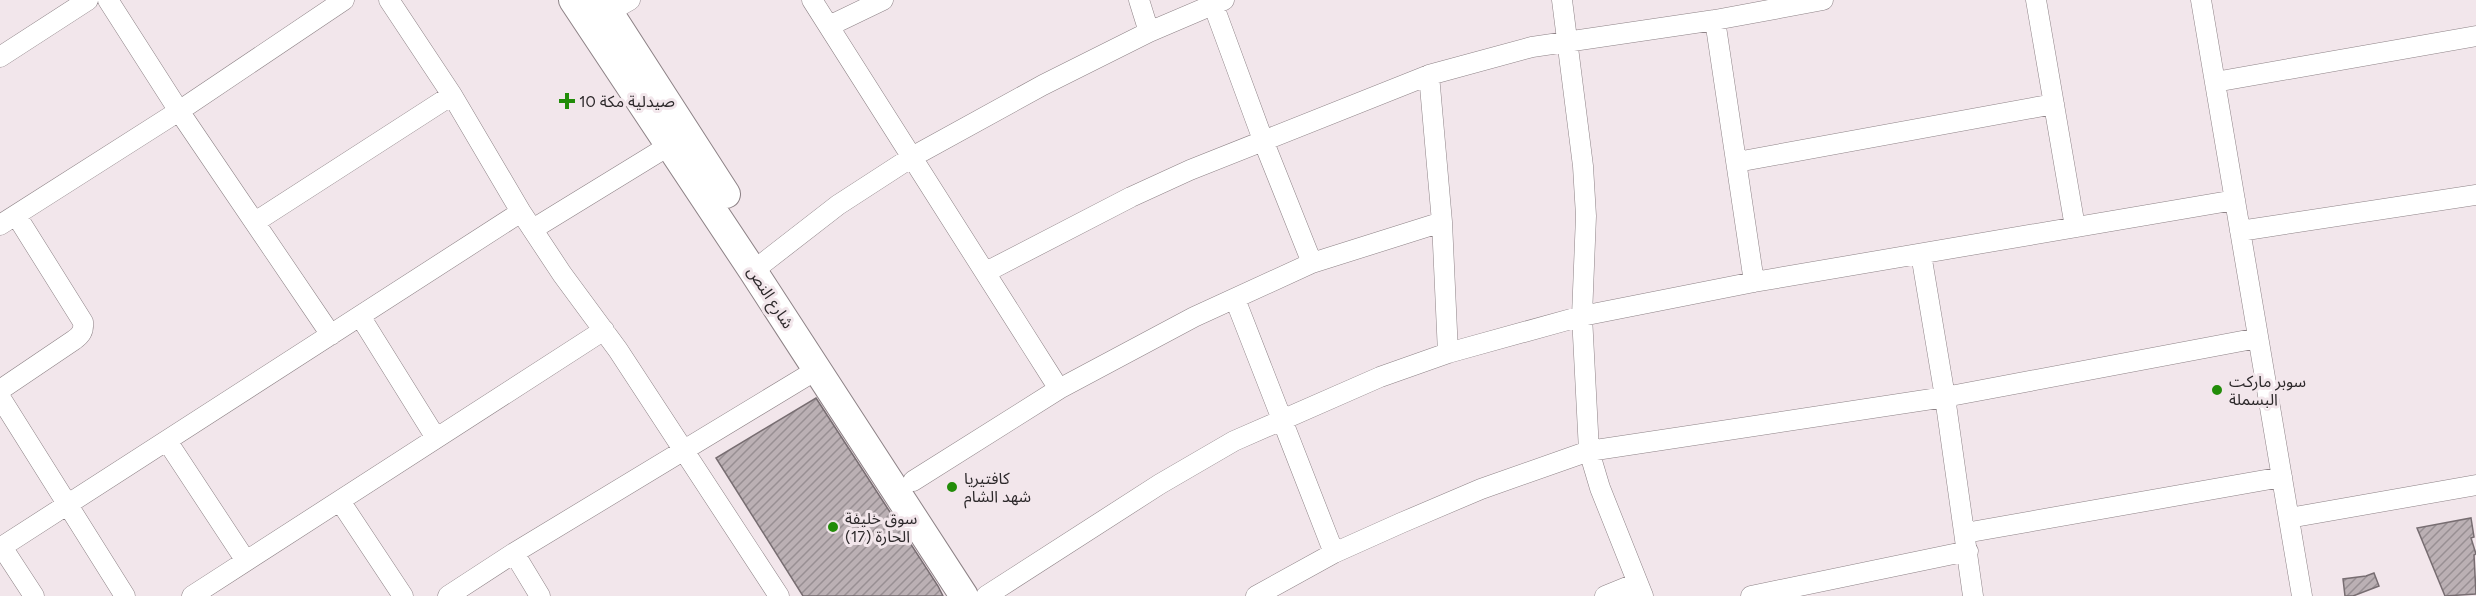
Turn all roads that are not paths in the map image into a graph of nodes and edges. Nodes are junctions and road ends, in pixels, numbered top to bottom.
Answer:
1 (88, 0) edge
2 (108, 0) edge
3 (344, 0) edge
4 (389, 0) edge
5 (573, 0) edge
6 (812, 0) edge
7 (883, 0) edge
8 (1139, 0) edge
9 (1562, 0) edge
10 (1823, 0) edge
11 (2036, 0) edge
12 (2201, 0) edge
13 (1219, 2) edge
14 (613, 4) edge
15 (1715, 20) junction
16 (829, 26) junction
17 (1149, 32) junction
18 (2476, 36) edge
19 (1569, 41) junction
20 (0, 57) edge
21 (1430, 75) junction
22 (2215, 82) junction
23 (452, 95) junction
24 (2054, 104) junction
25 (179, 111) junction
26 (1263, 140) junction
27 (670, 145) junction
28 (912, 157) junction
29 (1737, 162) junction
30 (2476, 195) edge
31 (2235, 200) junction
32 (521, 212) junction
33 (8, 220) edge
34 (255, 222) junction
35 (1442, 222) junction
36 (2075, 227) junction
37 (533, 229) junction
38 (2240, 231) junction
39 (1921, 254) junction
40 (1312, 263) junction
41 (761, 265) junction
42 (986, 272) junction
43 (1754, 282) junction
44 (1235, 299) junction
45 (360, 316) junction
46 (1581, 316) junction
47 (604, 330) junction
48 (331, 335) junction
49 (2258, 338) junction
50 (1448, 353) junction
51 (818, 369) junction
52 (1059, 389) junction
53 (0, 390) edge
54 (0, 397) edge
55 (1945, 398) junction
56 (1281, 419) junction
57 (436, 438) junction
58 (167, 441) junction
59 (684, 449) junction
60 (1589, 451) junction
61 (2282, 477) junction
62 (913, 481) junction
63 (2476, 485) edge
64 (340, 501) junction
65 (68, 504) junction
66 (2289, 518) junction
67 (1967, 542) junction
68 (1, 547) edge
69 (514, 553) junction
70 (1334, 553) junction
71 (246, 561) junction
72 (1640, 590) edge
73 (34, 596) edge
74 (125, 596) edge
75 (192, 596) edge
76 (403, 596) edge
77 (448, 596) edge
78 (540, 596) edge
79 (779, 596) edge
80 (964, 596) edge
81 (987, 596) edge
82 (1256, 596) edge
83 (1605, 596) edge
84 (1750, 596) edge
85 (1973, 596) edge
86 (2302, 596) edge

1 - 20 street
2 - 25 street
3 - 25 street
4 - 23 street
5 - 27 main road, شارع النص
6 - 16 street
7 - 16 street
8 - 17 street
9 - 19 street
10 - 15 street
11 - 24 street
12 - 22 street
13 - 17 street
13 - 26 street
14 - 41 main road, شارع النص
15 - 19 street
15 - 29 street
16 - 28 street
17 - 28 street
18 - 22 street
19 - 21 street
19 - 46 street
21 - 26 street
21 - 35 street
22 - 31 street
23 - 32 street
23 - 34 street
24 - 29 street
24 - 36 street
25 - 33 street
25 - 34 street
26 - 40 street
26 - 42 street
27 - 37 street
27 - 41 main road, شارع النص
28 - 41 street
28 - 42 street
29 - 43 street
30 - 38 street
31 - 36 street
31 - 38 street
32 - 37 street
32 - 45 street
33 - 53 street
34 - 48 street
35 - 40 street
35 - 50 street
36 - 39 street
37 - 47 street
38 - 49 street
39 - 43 street
39 - 55 street
40 - 44 street
41 - 51 main road, شارع النص
41 - 62 main road, شارع النص
42 - 52 street
43 - 46 street
44 - 52 street
44 - 56 street
45 - 48 street
45 - 57 street
46 - 50 street
46 - 60 street
47 - 57 street
47 - 59 street
48 - 58 street
49 - 55 street
49 - 61 street
50 - 56 street
51 - 59 street
51 - 80 main road, شارع النص
52 - 62 street
54 - 65 street
55 - 60 street
55 - 67 street
56 - 70 street
56 - 81 street
57 - 64 street
58 - 65 street
58 - 71 street
59 - 69 street
59 - 79 street
60 - 70 street
60 - 72 street
61 - 66 street
61 - 67 street
62 - 81 main road, شارع النص
63 - 66 street
64 - 71 street
64 - 76 street
65 - 68 street
65 - 74 street
66 - 86 street
67 - 84 street
67 - 85 street
68 - 73 street
69 - 77 street
69 - 78 street
70 - 82 street
71 - 75 street
72 - 83 street

